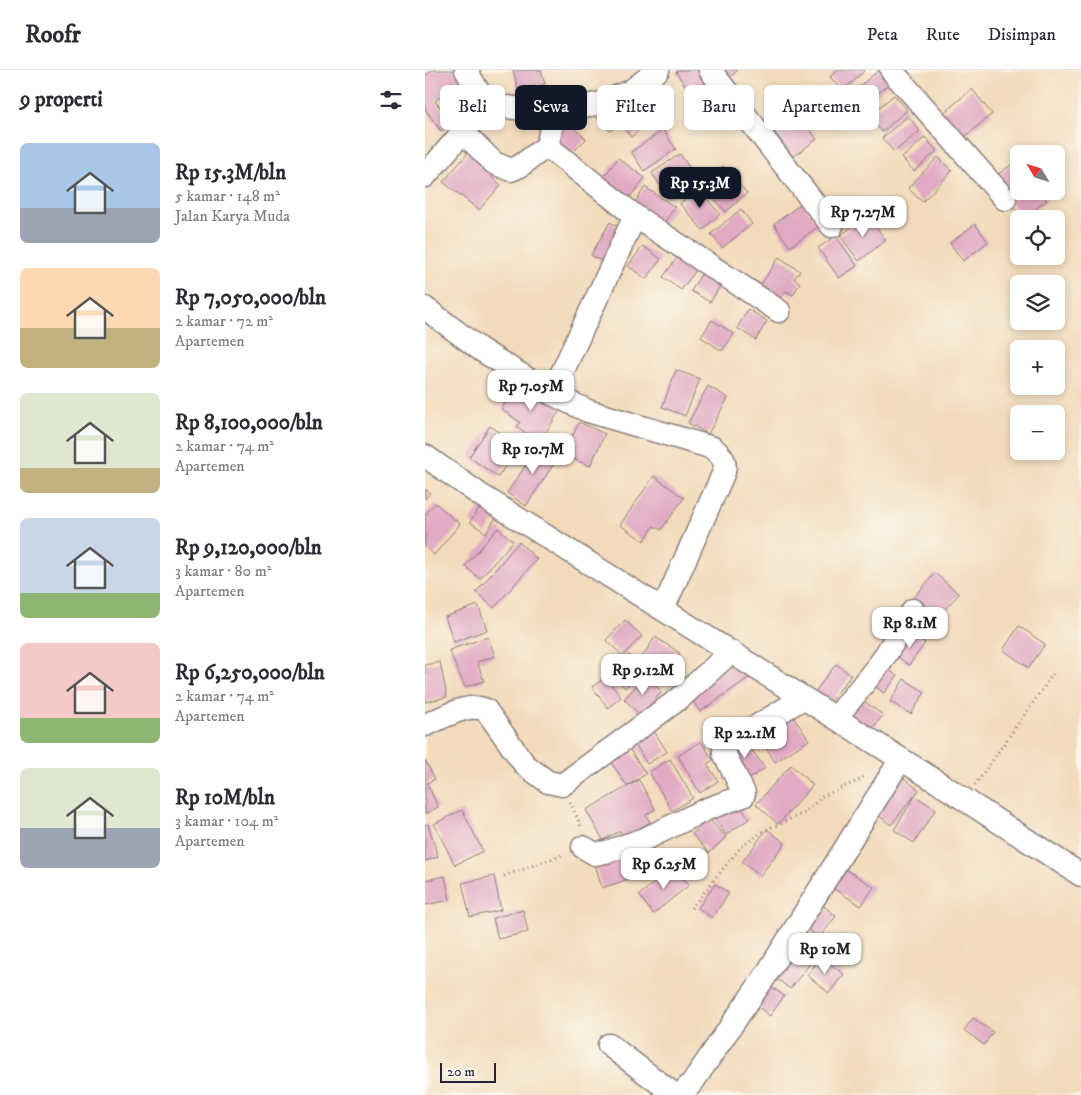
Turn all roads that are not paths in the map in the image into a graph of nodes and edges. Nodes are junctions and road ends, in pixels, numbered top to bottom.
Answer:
1 (466, 70) edge
2 (658, 70) edge
3 (710, 70) edge
4 (891, 70) edge
5 (475, 85) edge
6 (587, 106) edge
7 (551, 130) edge
8 (463, 132) joint
9 (547, 146) junction
10 (425, 176) edge
11 (1005, 199) dead end
12 (635, 216) junction
13 (832, 226) dead end
14 (425, 308) edge
15 (779, 311) dead end
16 (552, 394) junction
17 (425, 456) edge
18 (663, 609) junction
19 (913, 610) dead end
20 (731, 652) junction
21 (803, 698) junction
22 (836, 718) junction
23 (425, 725) edge
24 (895, 755) junction
25 (583, 847) road end
26 (1081, 875) edge
27 (609, 1045) dead end
28 (675, 1095) edge
29 (680, 1095) edge

1 - 5 street
2 - 6 street
3 - 13 street
4 - 11 street
7 - 9 street
8 - 9 street
8 - 10 street
9 - 12 street
12 - 15 street
12 - 16 street
14 - 16 street
16 - 18 street
17 - 18 street
18 - 20 street
19 - 22 street
20 - 21 street
20 - 23 street
21 - 22 street
21 - 25 street
22 - 24 street
24 - 26 street
24 - 29 street
27 - 28 street

